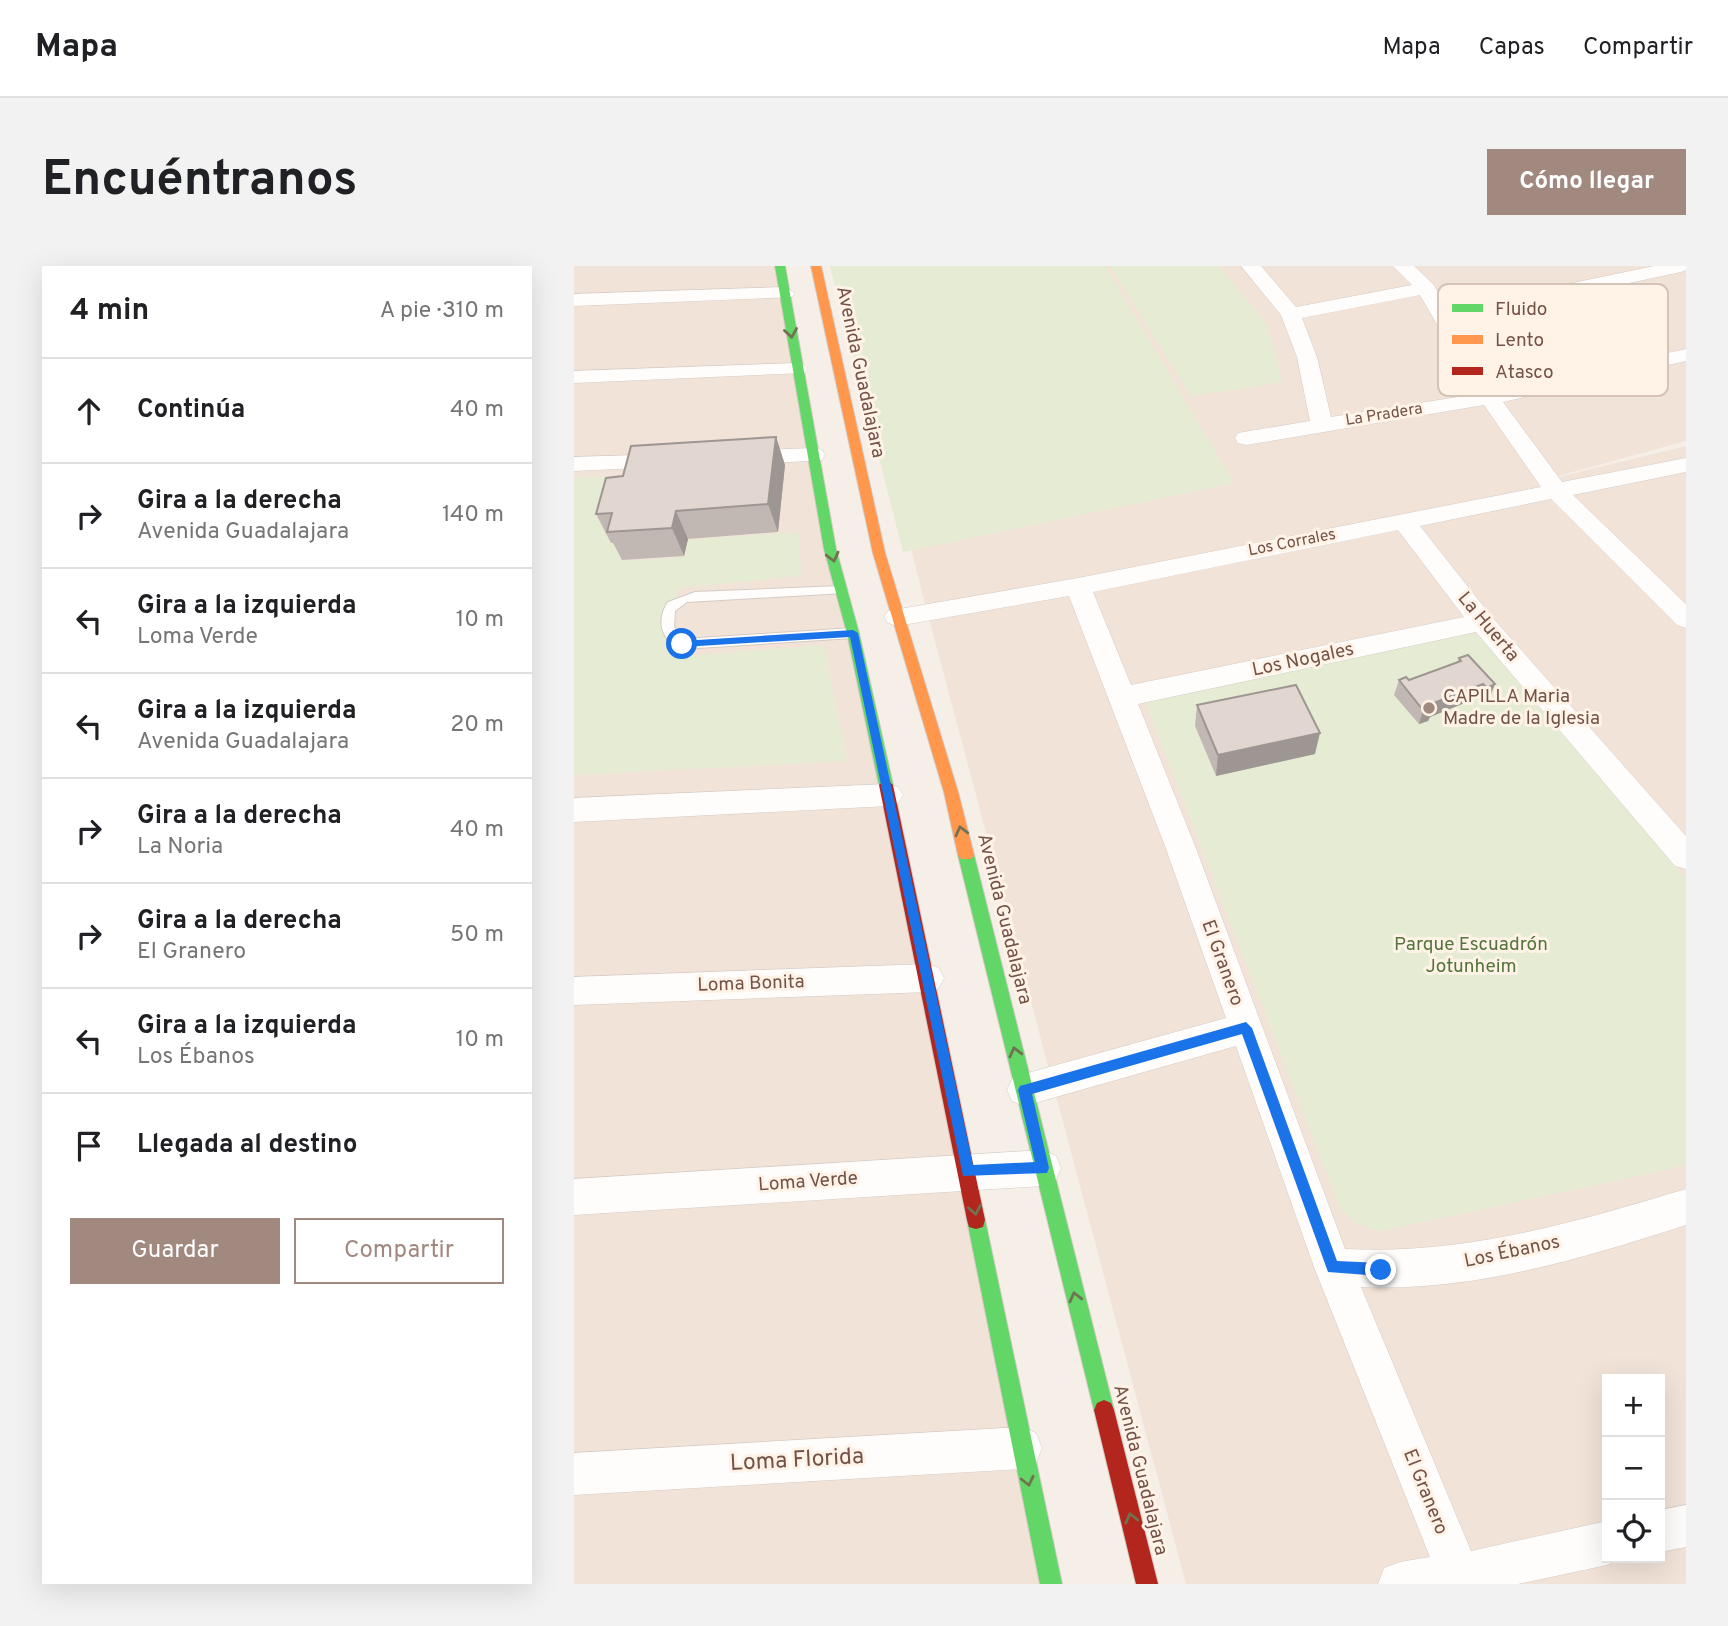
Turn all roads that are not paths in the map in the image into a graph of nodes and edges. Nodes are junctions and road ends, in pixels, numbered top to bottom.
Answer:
1 (780, 266) edge
2 (816, 266) edge
3 (1251, 266) edge
4 (1403, 266) edge
5 (1681, 266) edge
6 (1596, 284) edge
7 (1426, 288) junction
8 (785, 293) junction
9 (574, 300) edge
10 (1438, 306) edge
11 (1291, 314) junction
12 (1686, 355) edge
13 (1668, 359) edge
14 (797, 369) junction
15 (574, 377) edge
16 (1499, 396) edge
17 (1490, 398) junction
18 (1322, 426) junction
19 (1246, 438) dead end
20 (814, 455) junction
21 (721, 459) edge
22 (694, 460) edge
23 (574, 464) edge
24 (1686, 465) edge
25 (1555, 490) junction
26 (1403, 520) junction
27 (1078, 586) junction
28 (841, 590) junction
29 (897, 617) junction
30 (1686, 618) edge
31 (1482, 622) junction
32 (853, 633) junction
33 (1123, 697) junction
34 (888, 795) junction
35 (574, 810) edge
36 (1686, 857) edge
37 (928, 978) junction
38 (574, 991) edge
39 (1246, 1028) junction
40 (1024, 1090) junction
41 (1043, 1168) junction
42 (968, 1172) junction
43 (574, 1197) edge
44 (1686, 1207) edge
45 (1333, 1267) junction
46 (1021, 1448) junction
47 (574, 1474) edge
48 (1686, 1526) edge
49 (1665, 1530) edge
50 (1602, 1544) edge
51 (1459, 1575) junction
52 (1051, 1584) edge
53 (1147, 1584) edge
54 (1400, 1584) edge

1 - 8 main road
2 - 29 main road, Avenida Guadalajara
3 - 11 street
4 - 7 street
5 - 6 street
7 - 10 street
7 - 11 street
8 - 9 street
8 -> 14 main road
11 - 18 street
12 - 13 street, La Pradera
14 - 15 street
14 - 20 main road
16 - 17 street, La Pradera
17 - 18 street, La Pradera
17 - 25 street
18 - 19 street, La Pradera
20 - 21 street
20 -> 28 main road
22 - 23 street
24 - 25 street, Los Corrales
25 - 26 street, Los Corrales
25 - 30 street
26 - 27 street, Los Corrales
26 - 31 street, La Huerta
27 - 29 street, Los Corrales
27 - 33 street, El Granero
28 - 32 main road
28 - 32 lane
40 -> 29 main road, Avenida Guadalajara
31 - 33 street, Los Nogales
31 - 36 street, La Huerta
32 - 34 main road
33 - 39 street, El Granero
34 - 35 street
34 - 37 main road
37 - 38 street, Loma Bonita
37 - 42 main road
39 - 40 street
39 - 45 street, El Granero
40 - 41 main road, Avenida Guadalajara
41 - 42 street, Loma Verde
53 -> 41 main road, Avenida Guadalajara
42 - 43 street, Loma Verde
42 -> 46 main road
44 - 45 street, Los Ébanos
45 - 51 street, El Granero
46 - 47 street, Loma Florida
46 -> 52 main road
48 - 49 street
50 - 51 street
51 - 54 street

